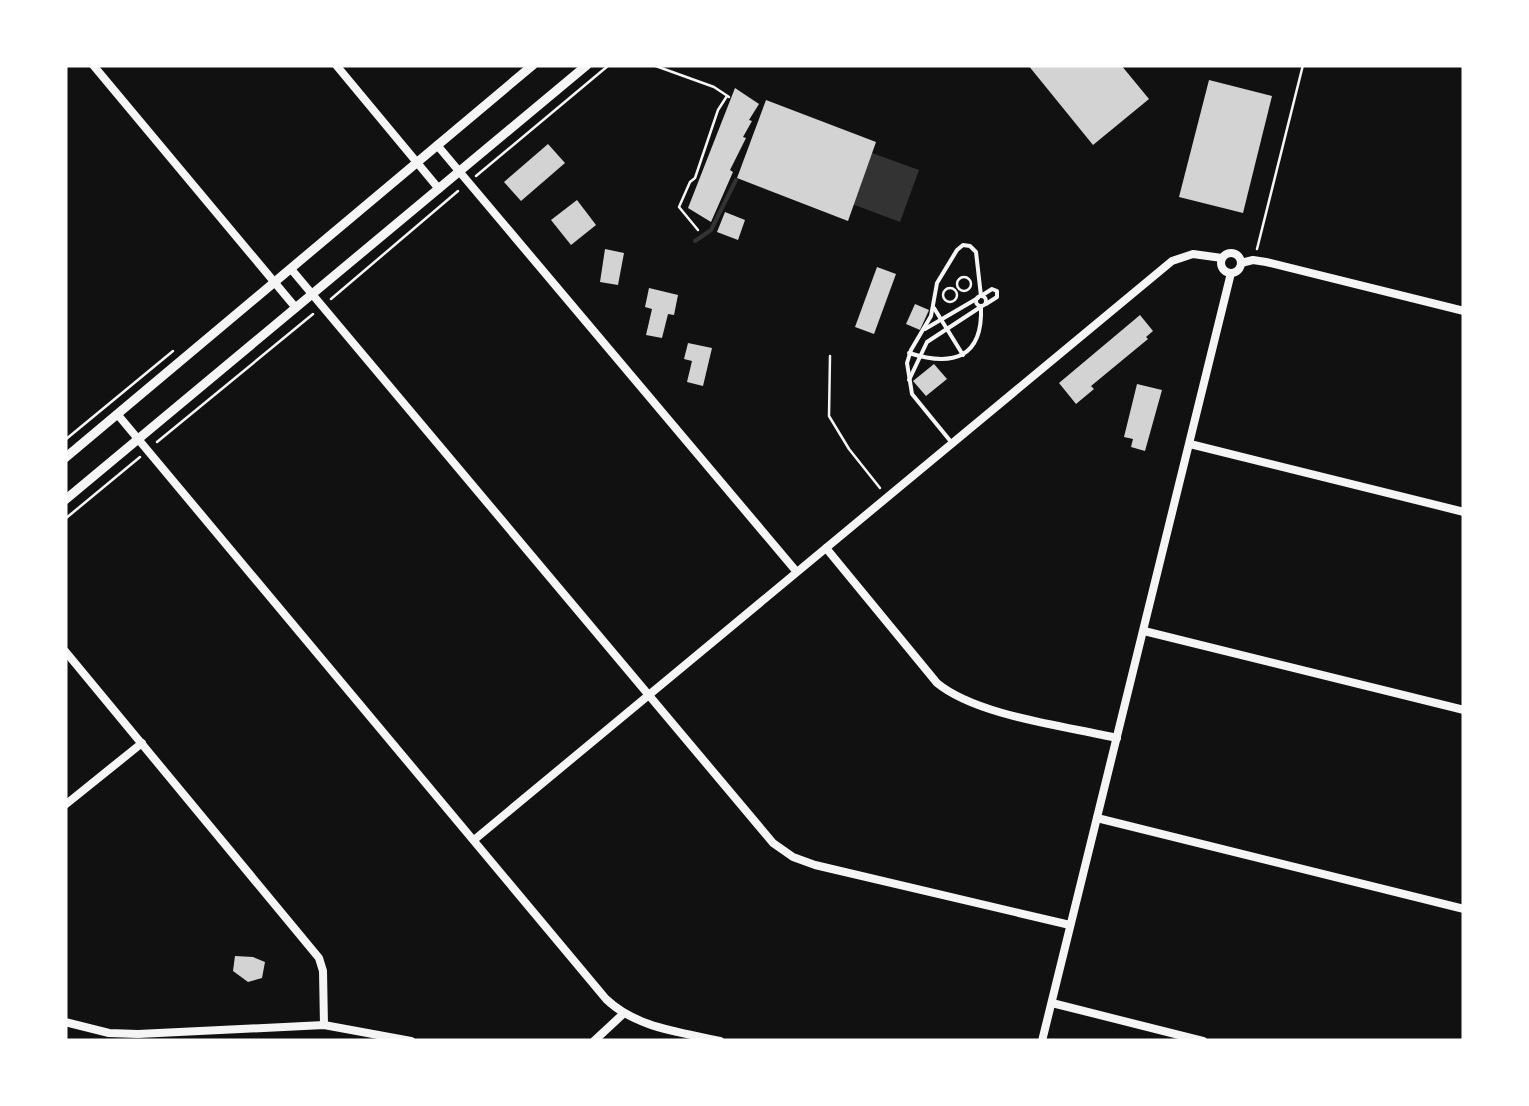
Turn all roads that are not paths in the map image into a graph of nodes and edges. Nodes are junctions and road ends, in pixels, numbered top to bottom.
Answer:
1 (93, 65) edge
2 (336, 65) edge
3 (533, 65) edge
4 (587, 65) edge
5 (436, 145) junction
6 (416, 162) junction
7 (460, 172) junction
8 (438, 189) junction
9 (1222, 258) junction
10 (1241, 263) junction
11 (291, 269) junction
12 (1231, 273) junction
13 (275, 282) junction
14 (313, 294) junction
15 (980, 297) junction
16 (933, 304) junction
17 (982, 306) junction
18 (296, 308) junction
19 (1464, 312) edge
20 (951, 313) junction
21 (941, 319) junction
22 (946, 328) junction
23 (922, 333) junction
24 (910, 353) junction
25 (963, 355) junction
26 (919, 356) junction
27 (909, 380) junction
28 (118, 415) junction
29 (138, 439) junction
30 (952, 444) junction
31 (1190, 444) junction
32 (65, 458) edge
33 (65, 500) edge
34 (1464, 512) edge
35 (826, 548) junction
36 (796, 572) junction
37 (1144, 631) junction
38 (65, 651) edge
39 (648, 696) junction
40 (1464, 710) edge
41 (1117, 738) junction
42 (142, 743) junction
43 (65, 806) edge
44 (1097, 818) junction
45 (474, 840) junction
46 (1464, 909) edge
47 (1070, 925) junction
48 (1052, 1003) junction
49 (622, 1014) junction
50 (65, 1022) edge
51 (324, 1026) junction
52 (410, 1041) edge
53 (594, 1041) edge
54 (720, 1041) edge
55 (1042, 1041) edge
56 (1202, 1041) edge

1 - 13 street
2 - 6 street
3 - 5 street
4 - 7 street
5 - 6 street
5 - 7 street
6 - 8 street
6 - 11 street
7 - 8 street
7 - 36 street
8 - 14 street
9 - 10 street
9 - 12 street
9 - 30 street
10 - 12 street
10 - 19 street
11 - 13 street
11 - 14 street
12 - 31 street
13 - 18 street
13 - 28 street
14 - 18 street
14 - 39 street
15 - 16 lane
15 - 17 lane
15 - 17 lane
15 - 20 lane
16 - 20 lane
16 - 21 lane
16 - 23 lane
17 - 22 lane
17 - 25 lane
18 - 29 street
20 - 21 lane
21 - 22 lane
21 - 23 lane
22 - 25 lane
22 - 26 lane
23 - 24 lane
24 - 26 lane
24 - 27 lane
25 - 26 lane
26 - 27 lane
27 - 30 lane
28 - 29 street
28 - 32 street
29 - 33 street
29 - 45 street
30 - 35 street
31 - 34 street
31 - 37 street
35 - 36 street
35 - 41 street
36 - 39 street
37 - 40 street
37 - 41 street
38 - 42 street
39 - 45 street
39 - 47 street
41 - 44 street
42 - 43 street
42 - 51 street
44 - 46 street
44 - 47 street
45 - 49 street
47 - 48 street
48 - 55 street
48 - 56 street
49 - 53 street
49 - 54 street
50 - 51 street
51 - 52 street

